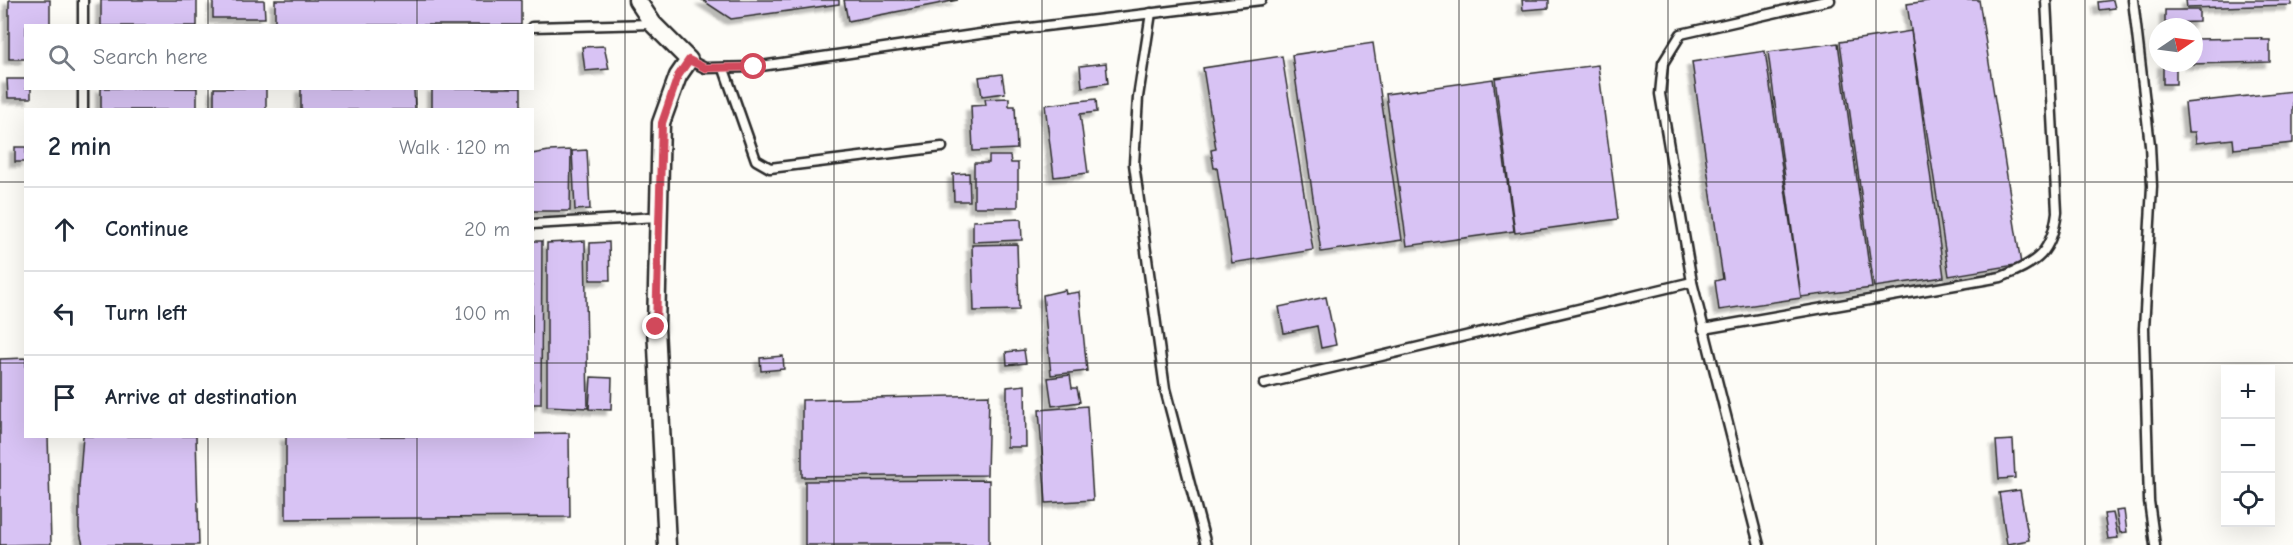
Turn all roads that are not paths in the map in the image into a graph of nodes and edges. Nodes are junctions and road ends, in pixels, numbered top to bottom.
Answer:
1 (83, 0) edge
2 (637, 0) edge
3 (1260, 0) edge
4 (1830, 0) edge
5 (2046, 0) edge
6 (2133, 0) edge
7 (1151, 13) junction
8 (83, 24) edge
9 (653, 24) junction
10 (534, 27) edge
11 (689, 60) junction
12 (724, 69) junction
13 (83, 90) edge
14 (83, 108) edge
15 (942, 147) dead end
16 (658, 217) junction
17 (534, 224) edge
18 (1692, 282) junction
19 (1703, 329) junction
20 (1264, 384) dead end
21 (667, 545) edge
22 (1206, 545) edge
23 (1759, 545) edge
24 (2155, 545) edge

1 - 8 lane
2 - 9 street
3 - 7 lane
4 - 18 lane
5 - 19 lane
6 - 24 lane
7 - 12 lane
7 - 22 lane
9 - 10 lane
9 - 11 street
11 - 12 lane
11 - 16 street
12 - 15 lane
13 - 14 lane
16 - 17 lane
16 - 21 street
18 - 19 lane
18 - 20 lane
19 - 23 lane

